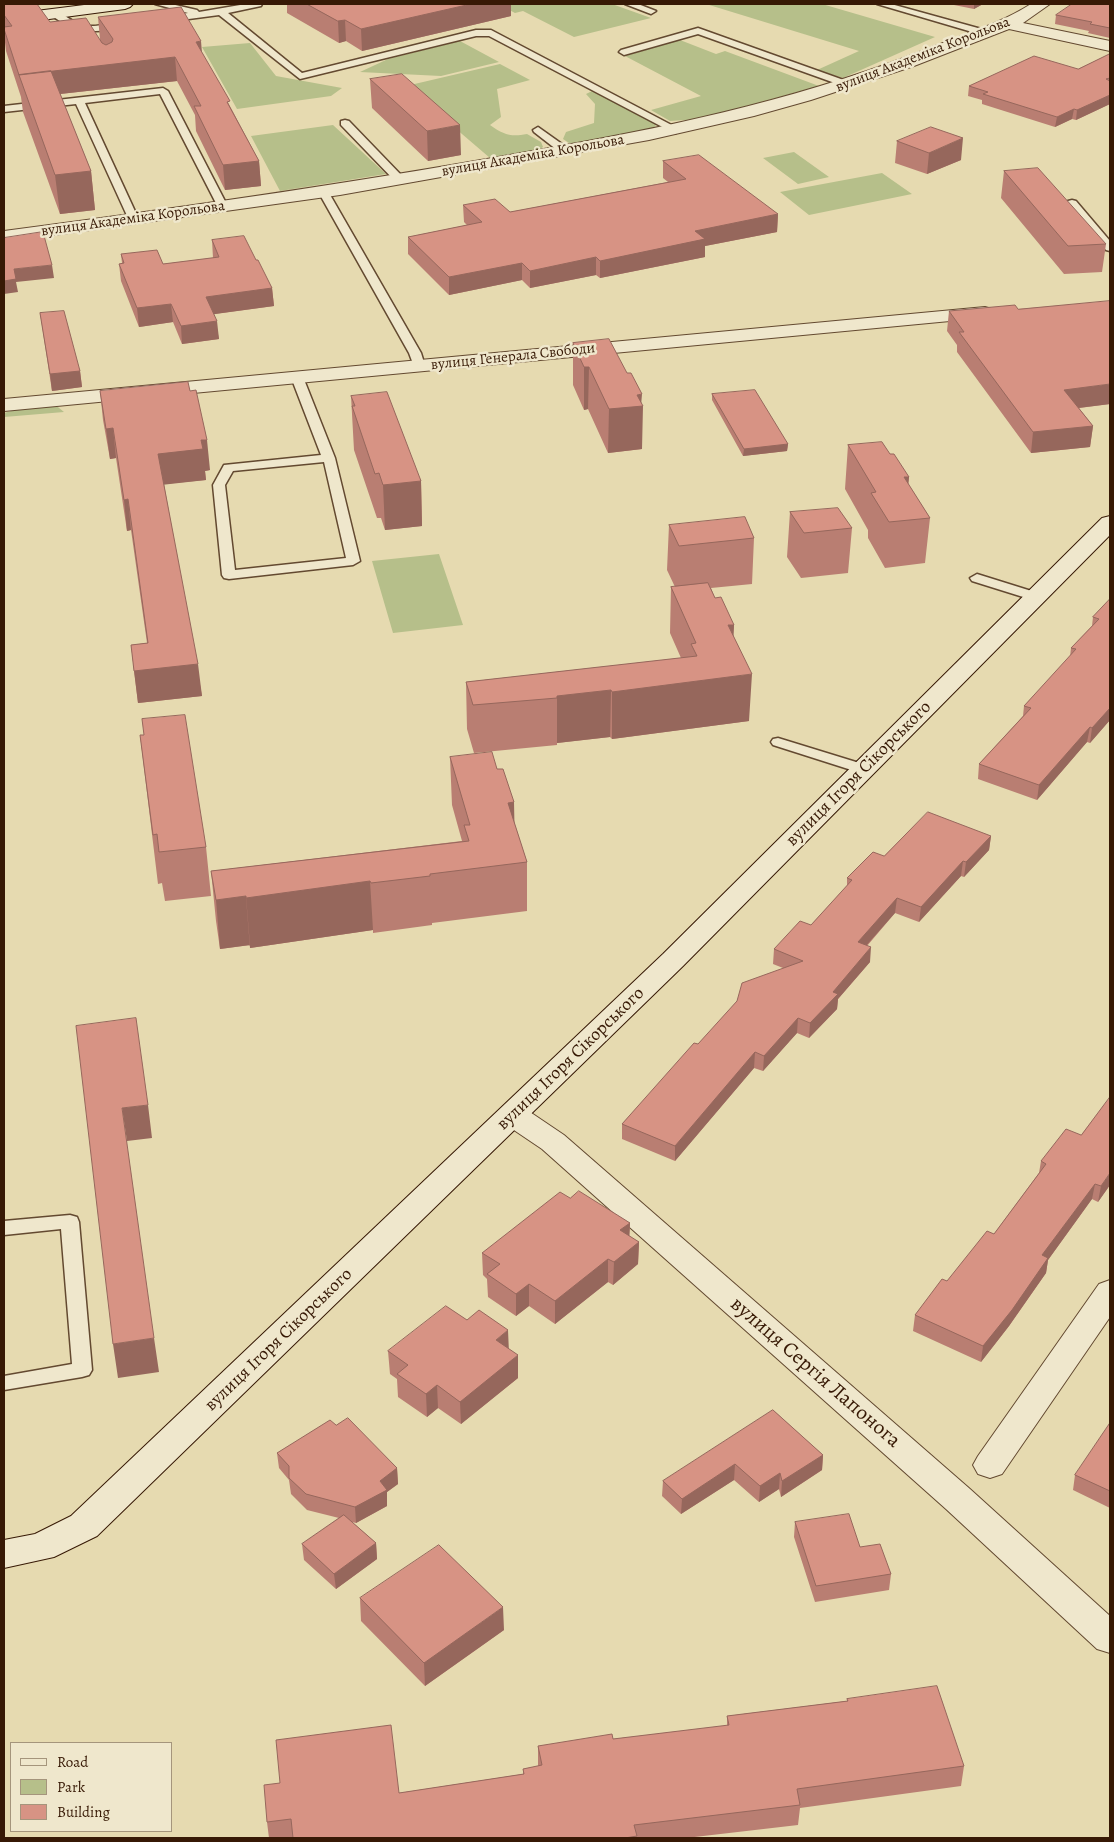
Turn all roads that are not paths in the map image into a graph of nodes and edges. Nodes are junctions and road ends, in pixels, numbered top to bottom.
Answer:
1 (123, 4) edge
2 (160, 4) edge
3 (258, 4) edge
4 (630, 4) edge
5 (882, 4) edge
6 (1038, 4) edge
7 (651, 11) dead end
8 (221, 12) junction
9 (55, 14) junction
10 (203, 14) junction
11 (4, 20) edge
12 (154, 21) edge
13 (134, 24) edge
14 (1007, 24) junction
15 (982, 32) junction
16 (1110, 46) edge
17 (624, 52) dead end
18 (849, 85) junction
19 (79, 101) junction
20 (4, 110) edge
21 (345, 123) dead end
22 (538, 130) dead end
23 (676, 130) junction
24 (566, 151) junction
25 (400, 180) junction
26 (324, 193) junction
27 (1072, 203) edge
28 (223, 207) junction
29 (134, 220) junction
30 (4, 237) edge
31 (1109, 245) edge
32 (1003, 312) edge
33 (419, 366) junction
34 (297, 377) junction
35 (4, 405) edge
36 (329, 458) junction
37 (1110, 523) edge
38 (977, 578) dead end
39 (1036, 597) junction
40 (778, 742) dead end
41 (864, 769) junction
42 (513, 1115) junction
43 (4, 1228) edge
44 (1110, 1292) edge
45 (4, 1383) edge
46 (990, 1464) dead end
47 (4, 1554) edge
48 (1110, 1638) edge

1 - 9 street
2 - 10 lane
3 - 8 lane
4 - 7 lane
5 - 15 lane
6 - 14 street, вулиця Академіка Корольова
8 - 10 lane
8 - 23 lane
9 - 11 street
9 - 13 lane
10 - 12 lane
14 - 15 street, вулиця Академіка Корольова
14 - 16 street
15 - 18 street, вулиця Академіка Корольова
17 - 18 lane
18 - 23 street, вулиця Академіка Корольова
19 - 20 lane
19 - 28 lane
19 - 29 lane
21 - 25 lane
22 - 24 lane
23 - 24 street, вулиця Академіка Корольова
24 - 25 street, вулиця Академіка Корольова
25 - 26 street, вулиця Академіка Корольова
26 - 28 street, вулиця Академіка Корольова
26 - 33 lane
27 - 31 lane
28 - 29 street, вулиця Академіка Корольова
29 - 30 street, вулиця Академіка Корольова
32 - 33 street, вулиця Генерала Свободи
33 - 34 street, вулиця Генерала Свободи
34 - 35 street, вулиця Генерала Свободи
34 - 36 lane
36 - 36 lane
37 - 39 street, вулиця Ігоря Сікорського
38 - 39 lane
39 - 41 street, вулиця Ігоря Сікорського
40 - 41 lane
41 - 42 street, вулиця Ігоря Сікорського
42 - 47 street, вулиця Ігоря Сікорського
42 - 48 street, вулиця Сергія Лапонога
43 - 45 lane
44 - 46 street

